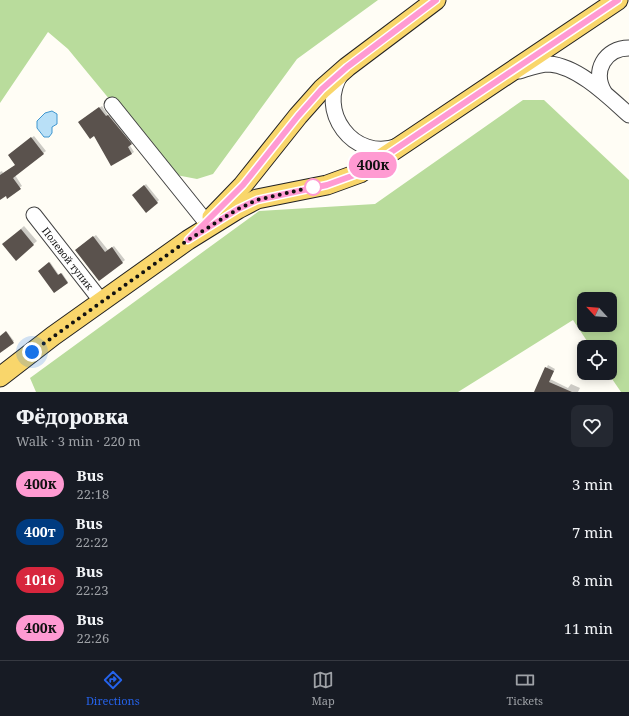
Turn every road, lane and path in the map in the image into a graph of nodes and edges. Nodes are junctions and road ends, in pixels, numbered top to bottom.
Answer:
1 (436, 0) edge
2 (618, 0) edge
3 (629, 48) edge
4 (347, 67) junction
5 (509, 74) junction
6 (604, 92) junction
7 (112, 105) dead end
8 (629, 115) edge
9 (407, 143) junction
10 (34, 215) dead end
11 (206, 222) junction
12 (188, 240) junction
13 (102, 302) junction
14 (0, 377) edge

1 - 4 main road
2 - 5 main road
3 - 6 street
4 - 9 street
4 - 11 main road
5 - 6 street
5 - 9 main road
6 - 8 street
7 - 11 street
9 - 12 main road
10 - 13 street, Полевой тупик
11 - 12 main road
12 - 13 main road
13 - 14 main road

